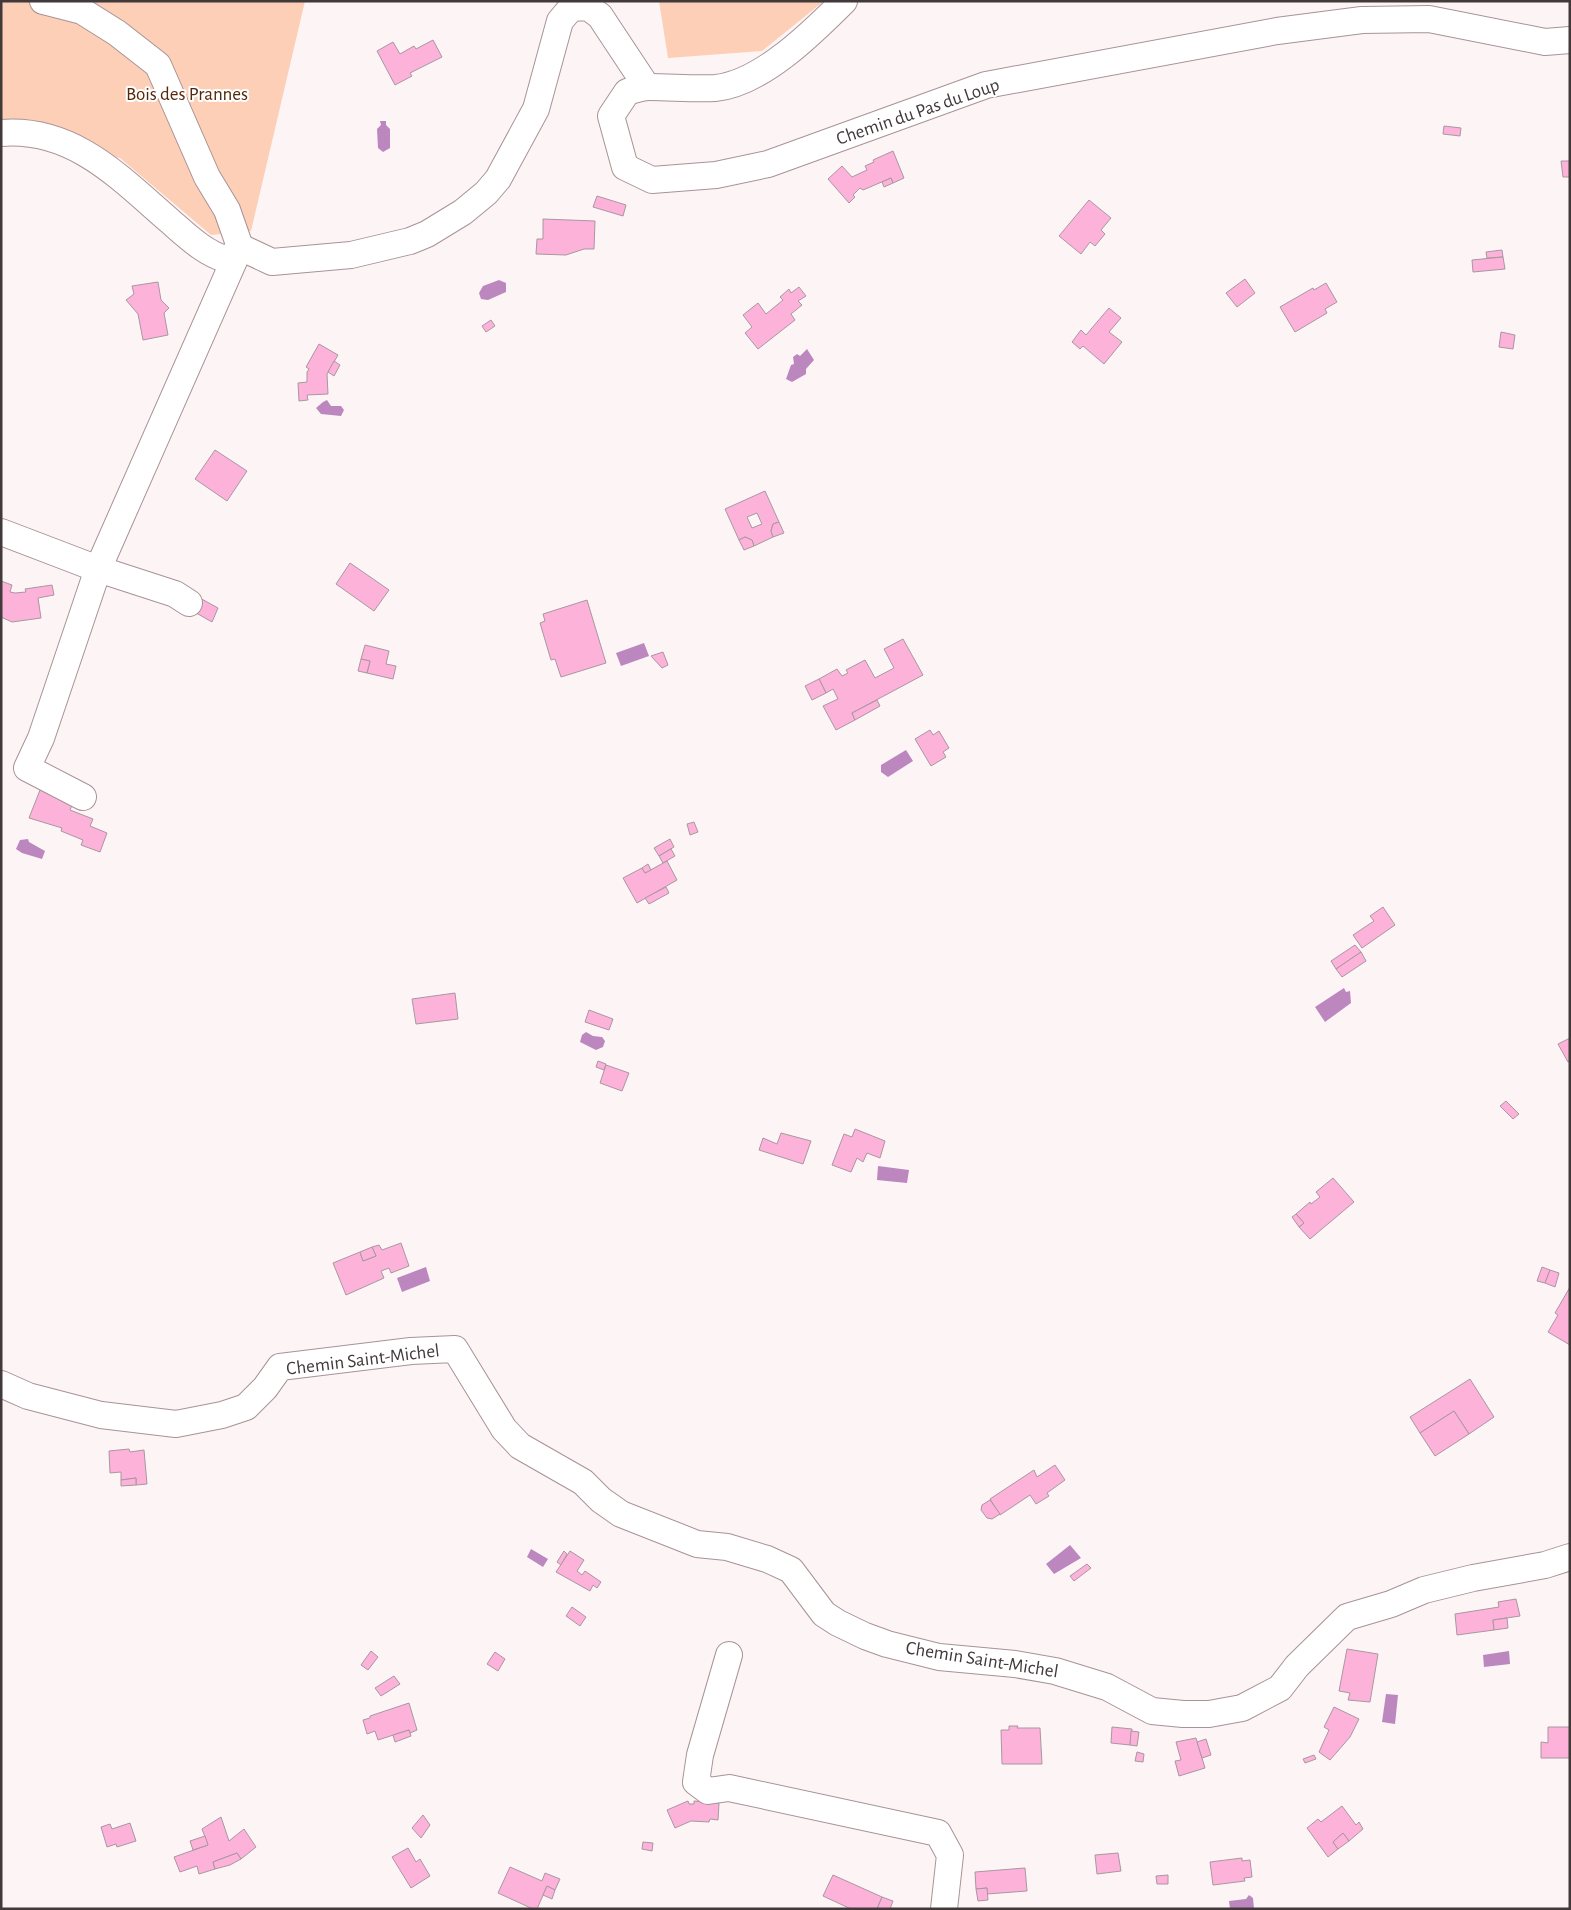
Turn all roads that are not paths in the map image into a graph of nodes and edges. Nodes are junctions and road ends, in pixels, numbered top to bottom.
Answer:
1 (43, 1) edge
2 (844, 1) edge
3 (1570, 40) edge
4 (648, 87) junction
5 (1, 133) edge
6 (240, 247) junction
7 (1, 532) edge
8 (98, 569) junction
9 (189, 603) dead end
10 (83, 797) dead end
11 (1, 1384) edge
12 (1570, 1557) edge
13 (729, 1655) dead end
14 (944, 1909) edge

1 - 6 street
2 - 4 street, Chemin du Pas du Loup
3 - 4 street, Chemin du Pas du Loup
4 - 6 street
5 - 6 street
6 - 8 street
7 - 8 street
8 - 9 street
8 - 10 street
11 - 12 street, Chemin Saint-Michel
13 - 14 street

